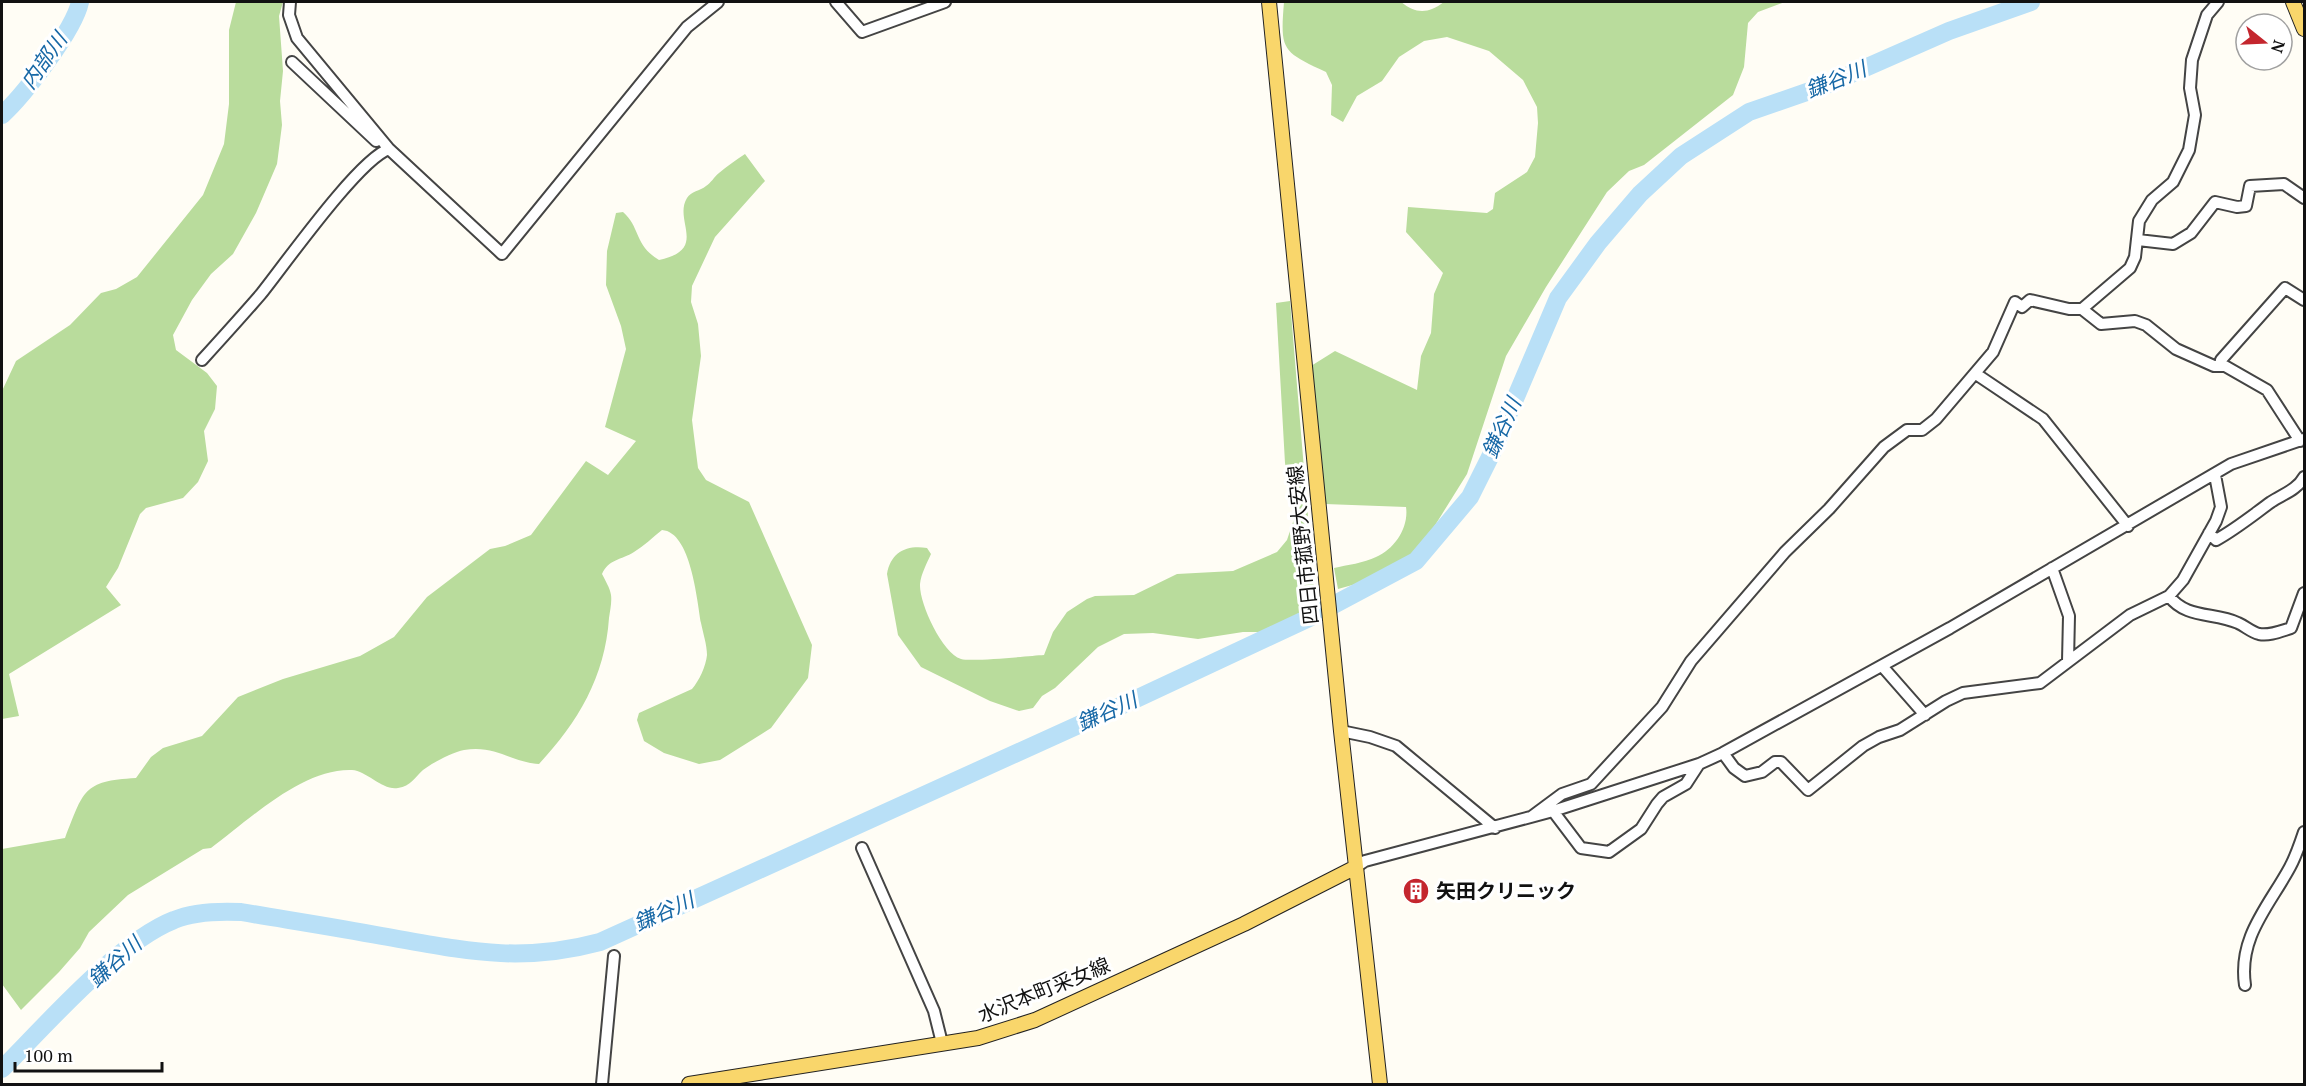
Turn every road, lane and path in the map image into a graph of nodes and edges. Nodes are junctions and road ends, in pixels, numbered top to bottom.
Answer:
1 (290, 2) edge
2 (718, 2) edge
3 (836, 2) edge
4 (945, 2) edge
5 (1269, 2) edge
6 (2218, 2) edge
7 (2293, 2) edge
8 (2304, 29) edge
9 (292, 62) dead end
10 (389, 149) junction
11 (2304, 198) edge
12 (2138, 240) junction
13 (2304, 300) edge
14 (2082, 309) junction
15 (202, 360) dead end
16 (2220, 366) junction
17 (1976, 374) junction
18 (2302, 440) edge
19 (2214, 475) junction
20 (2303, 486) edge
21 (2128, 526) junction
22 (2209, 533) junction
23 (2052, 568) junction
24 (2304, 593) edge
25 (2169, 596) junction
26 (2068, 661) junction
27 (1882, 666) junction
28 (1925, 716) junction
29 (1341, 731) junction
30 (1723, 753) junction
31 (1699, 764) junction
32 (1553, 811) junction
33 (1531, 817) junction
34 (1495, 828) junction
35 (2304, 832) edge
36 (862, 848) dead end
37 (1356, 867) junction
38 (614, 956) dead end
39 (2245, 985) dead end
40 (942, 1042) junction
41 (602, 1084) edge
42 (689, 1084) edge
43 (1380, 1084) edge

1 - 10 street
2 - 10 street
3 - 4 street
5 - 29 main road, 四日市菰野大安線
6 - 12 street
7 - 8 main road
9 - 10 street
10 - 15 street
11 - 12 street
12 - 14 street
13 - 16 street
14 - 16 street
14 - 17 street
16 - 18 street
17 - 21 street
17 - 33 street
18 - 19 street
19 - 21 street
19 - 22 street
20 - 22 street
21 - 23 street
22 - 25 street
23 - 26 street
23 - 27 street
24 - 25 street
25 - 26 street
26 - 28 street
27 - 28 street
27 - 30 street
28 - 30 street
29 - 34 street
29 - 37 main road, 四日市菰野大安線
30 - 31 street
31 - 32 street
31 - 32 street
32 - 33 street
33 - 34 street
34 - 37 street
35 - 39 street
36 - 40 street
37 - 40 main road, 水沢本町采女線
37 - 43 main road, 四日市菰野大安線
38 - 41 street
40 - 42 main road, 水沢本町采女線

